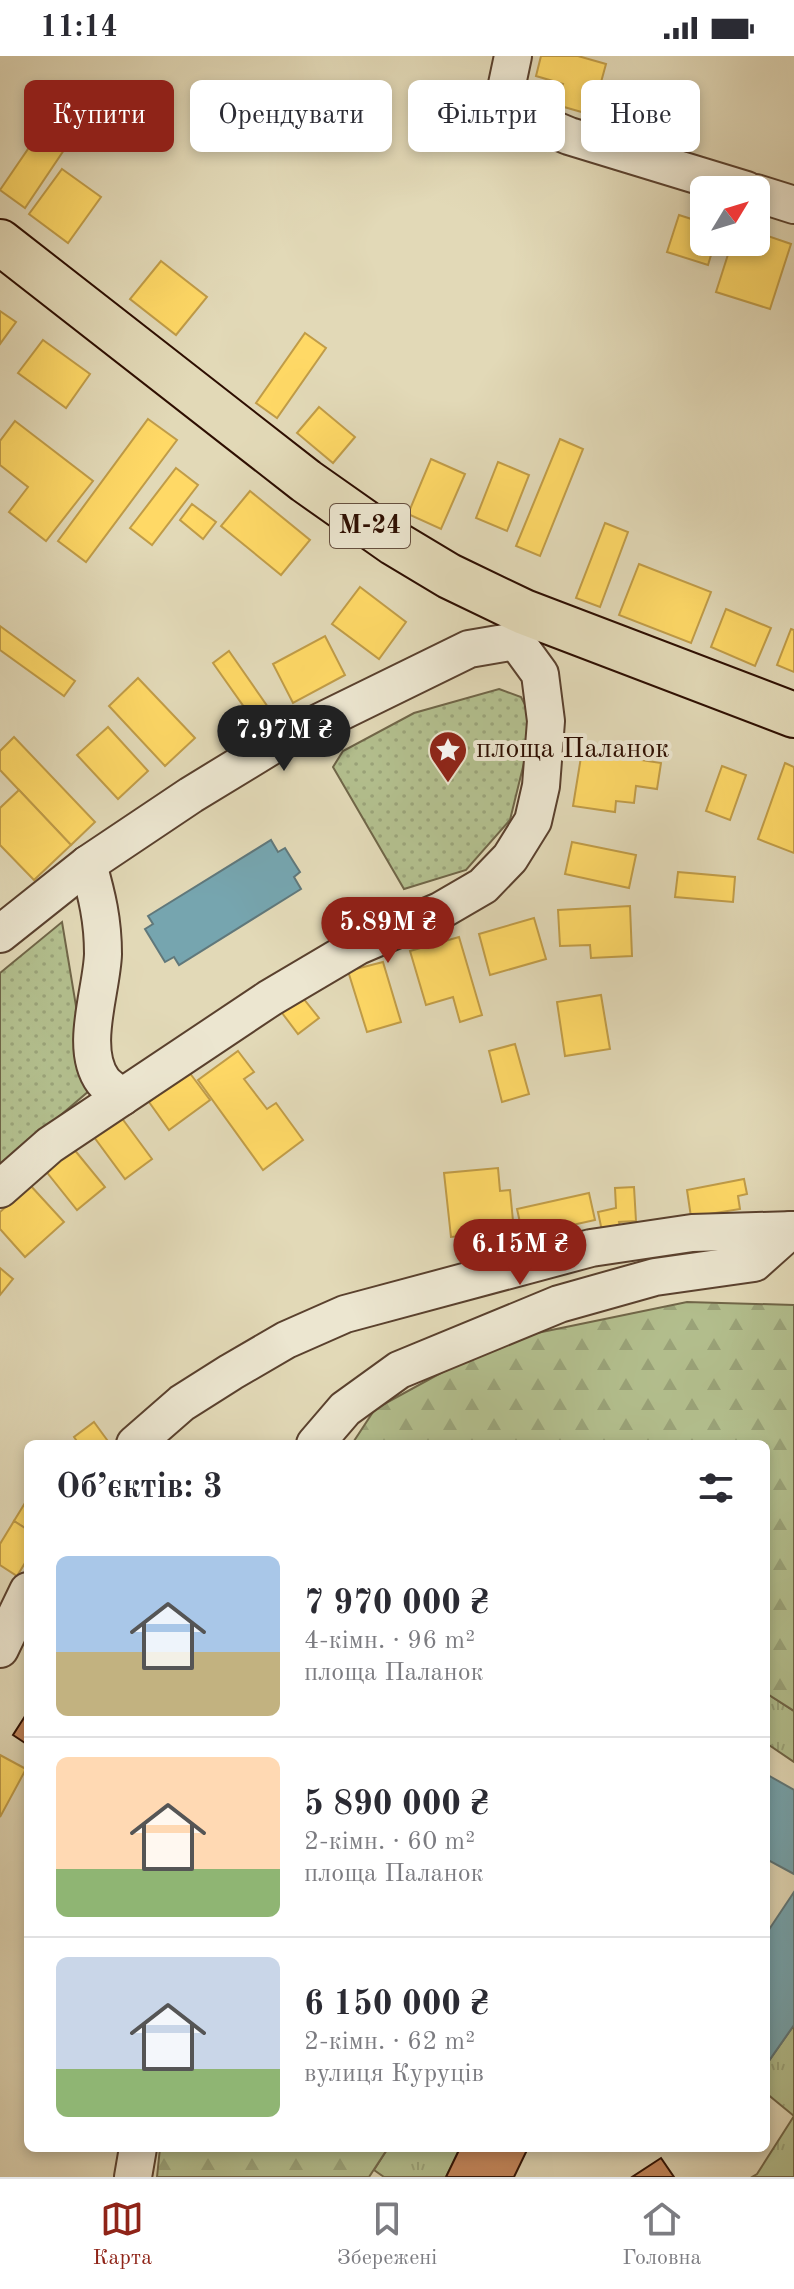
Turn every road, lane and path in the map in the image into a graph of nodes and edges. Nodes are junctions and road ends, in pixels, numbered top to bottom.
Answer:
1 (513, 56) edge
2 (700, 176) edge
3 (770, 197) edge
4 (794, 205) edge
5 (0, 242) edge
6 (520, 627) junction
7 (794, 715) edge
8 (88, 864) junction
9 (0, 934) edge
10 (122, 1097) junction
11 (0, 1189) edge
12 (792, 1230) edge
13 (140, 1440) edge
14 (318, 1440) edge
15 (24, 1599) edge
16 (0, 1649) edge
17 (137, 2152) edge
18 (133, 2177) edge

1 - 2 street
3 - 4 street
5 - 6 highway, М-24
6 - 7 highway, М-24
6 - 8 street
6 - 10 street
8 - 9 street
8 - 10 street
10 - 11 street
12 - 13 street
12 - 14 street
15 - 16 street
17 - 18 street

